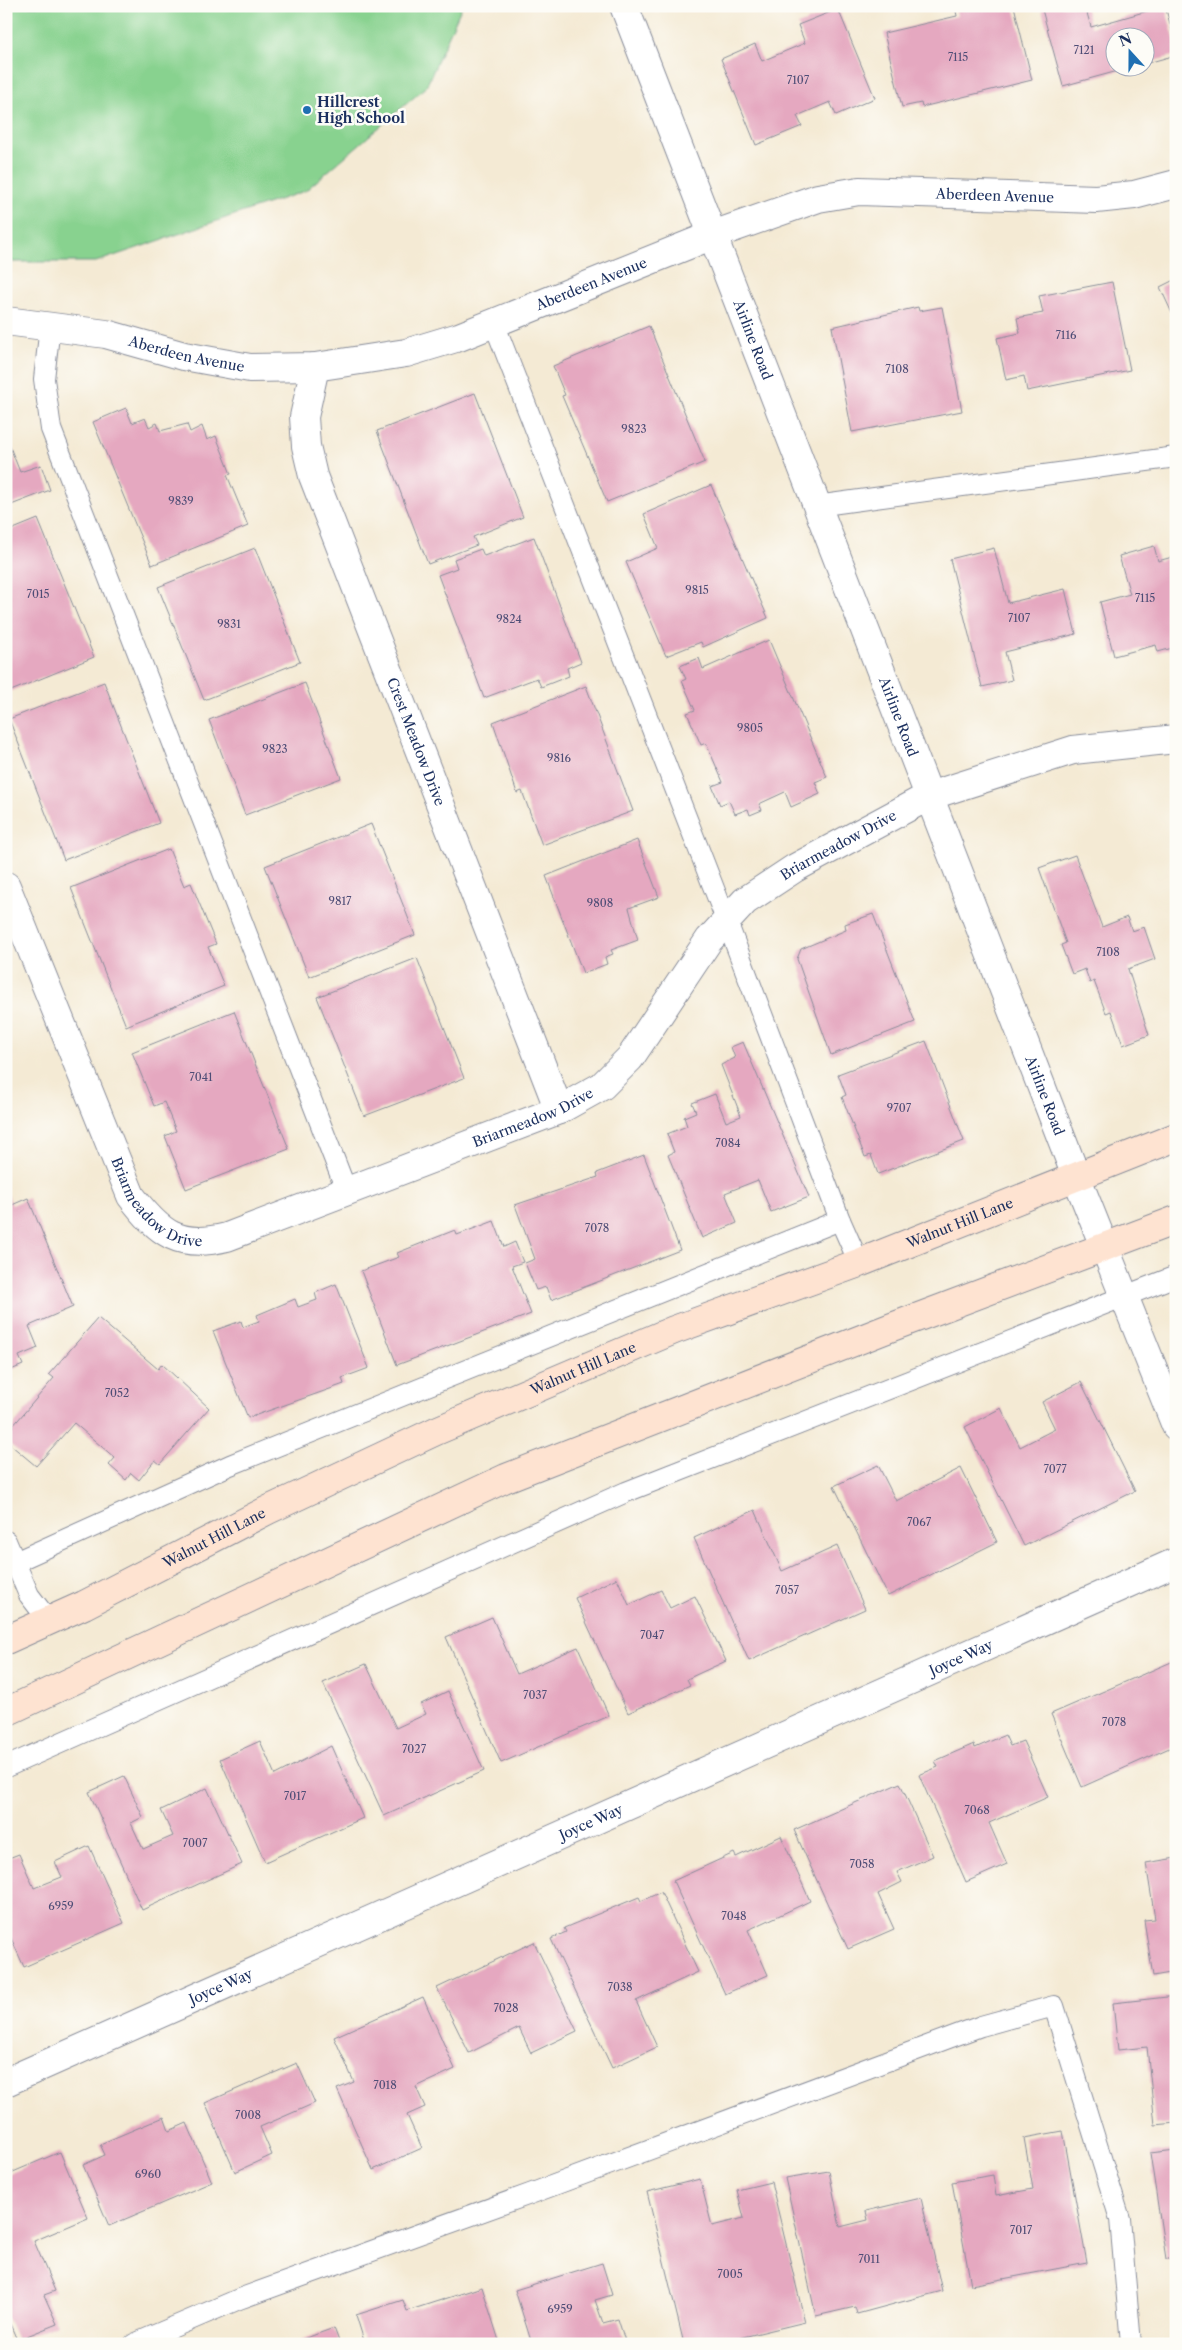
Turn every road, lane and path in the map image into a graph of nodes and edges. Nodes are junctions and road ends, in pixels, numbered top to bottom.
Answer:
1 (624, 6) edge
2 (1176, 184) edge
3 (713, 235) junction
4 (6, 321) edge
5 (494, 323) junction
6 (50, 326) junction
7 (315, 368) junction
8 (1176, 457) edge
9 (816, 506) junction
10 (1176, 739) edge
11 (929, 796) junction
12 (6, 886) edge
13 (727, 922) junction
14 (559, 1110) junction
15 (1176, 1137) edge
16 (1076, 1176) junction
17 (347, 1192) junction
18 (840, 1220) junction
19 (1176, 1220) edge
20 (1104, 1248) junction
21 (859, 1263) junction
22 (1176, 1276) edge
23 (1124, 1296) junction
24 (1176, 1426) edge
25 (6, 1541) edge
26 (15, 1562) junction
27 (1176, 1562) edge
28 (49, 1621) junction
29 (6, 1640) edge
30 (6, 1712) edge
31 (6, 1766) edge
32 (6, 2082) edge
33 (134, 2344) edge
34 (1131, 2344) edge

1 - 3 street, Airline Road
2 - 3 street, Aberdeen Avenue
3 - 5 street, Aberdeen Avenue
3 - 9 street, Airline Road
4 - 6 street, Aberdeen Avenue
5 - 7 street, Aberdeen Avenue
5 - 13 lane
6 - 7 street, Aberdeen Avenue
6 - 17 lane
7 - 14 street, Crest Meadow Drive
8 - 9 lane
9 - 11 street, Airline Road
10 - 11 street, Briarmeadow Drive
11 - 13 street, Briarmeadow Drive
11 - 16 street, Airline Road
12 - 17 street, Briarmeadow Drive
13 - 14 street, Briarmeadow Drive
13 - 18 lane
14 - 17 street, Briarmeadow Drive
15 - 16 main road, Walnut Hill Lane
16 - 20 street, Airline Road
16 - 21 main road, Walnut Hill Lane
18 - 21 lane
18 - 26 lane
19 - 20 main road
20 - 23 street, Airline Road
20 - 30 main road
21 - 28 main road, Walnut Hill Lane
22 - 23 lane
23 - 24 street, Airline Road
23 - 31 lane
25 - 26 lane
26 - 28 lane
27 - 32 street, Joyce Way
28 - 29 main road, Walnut Hill Lane
33 - 34 lane

